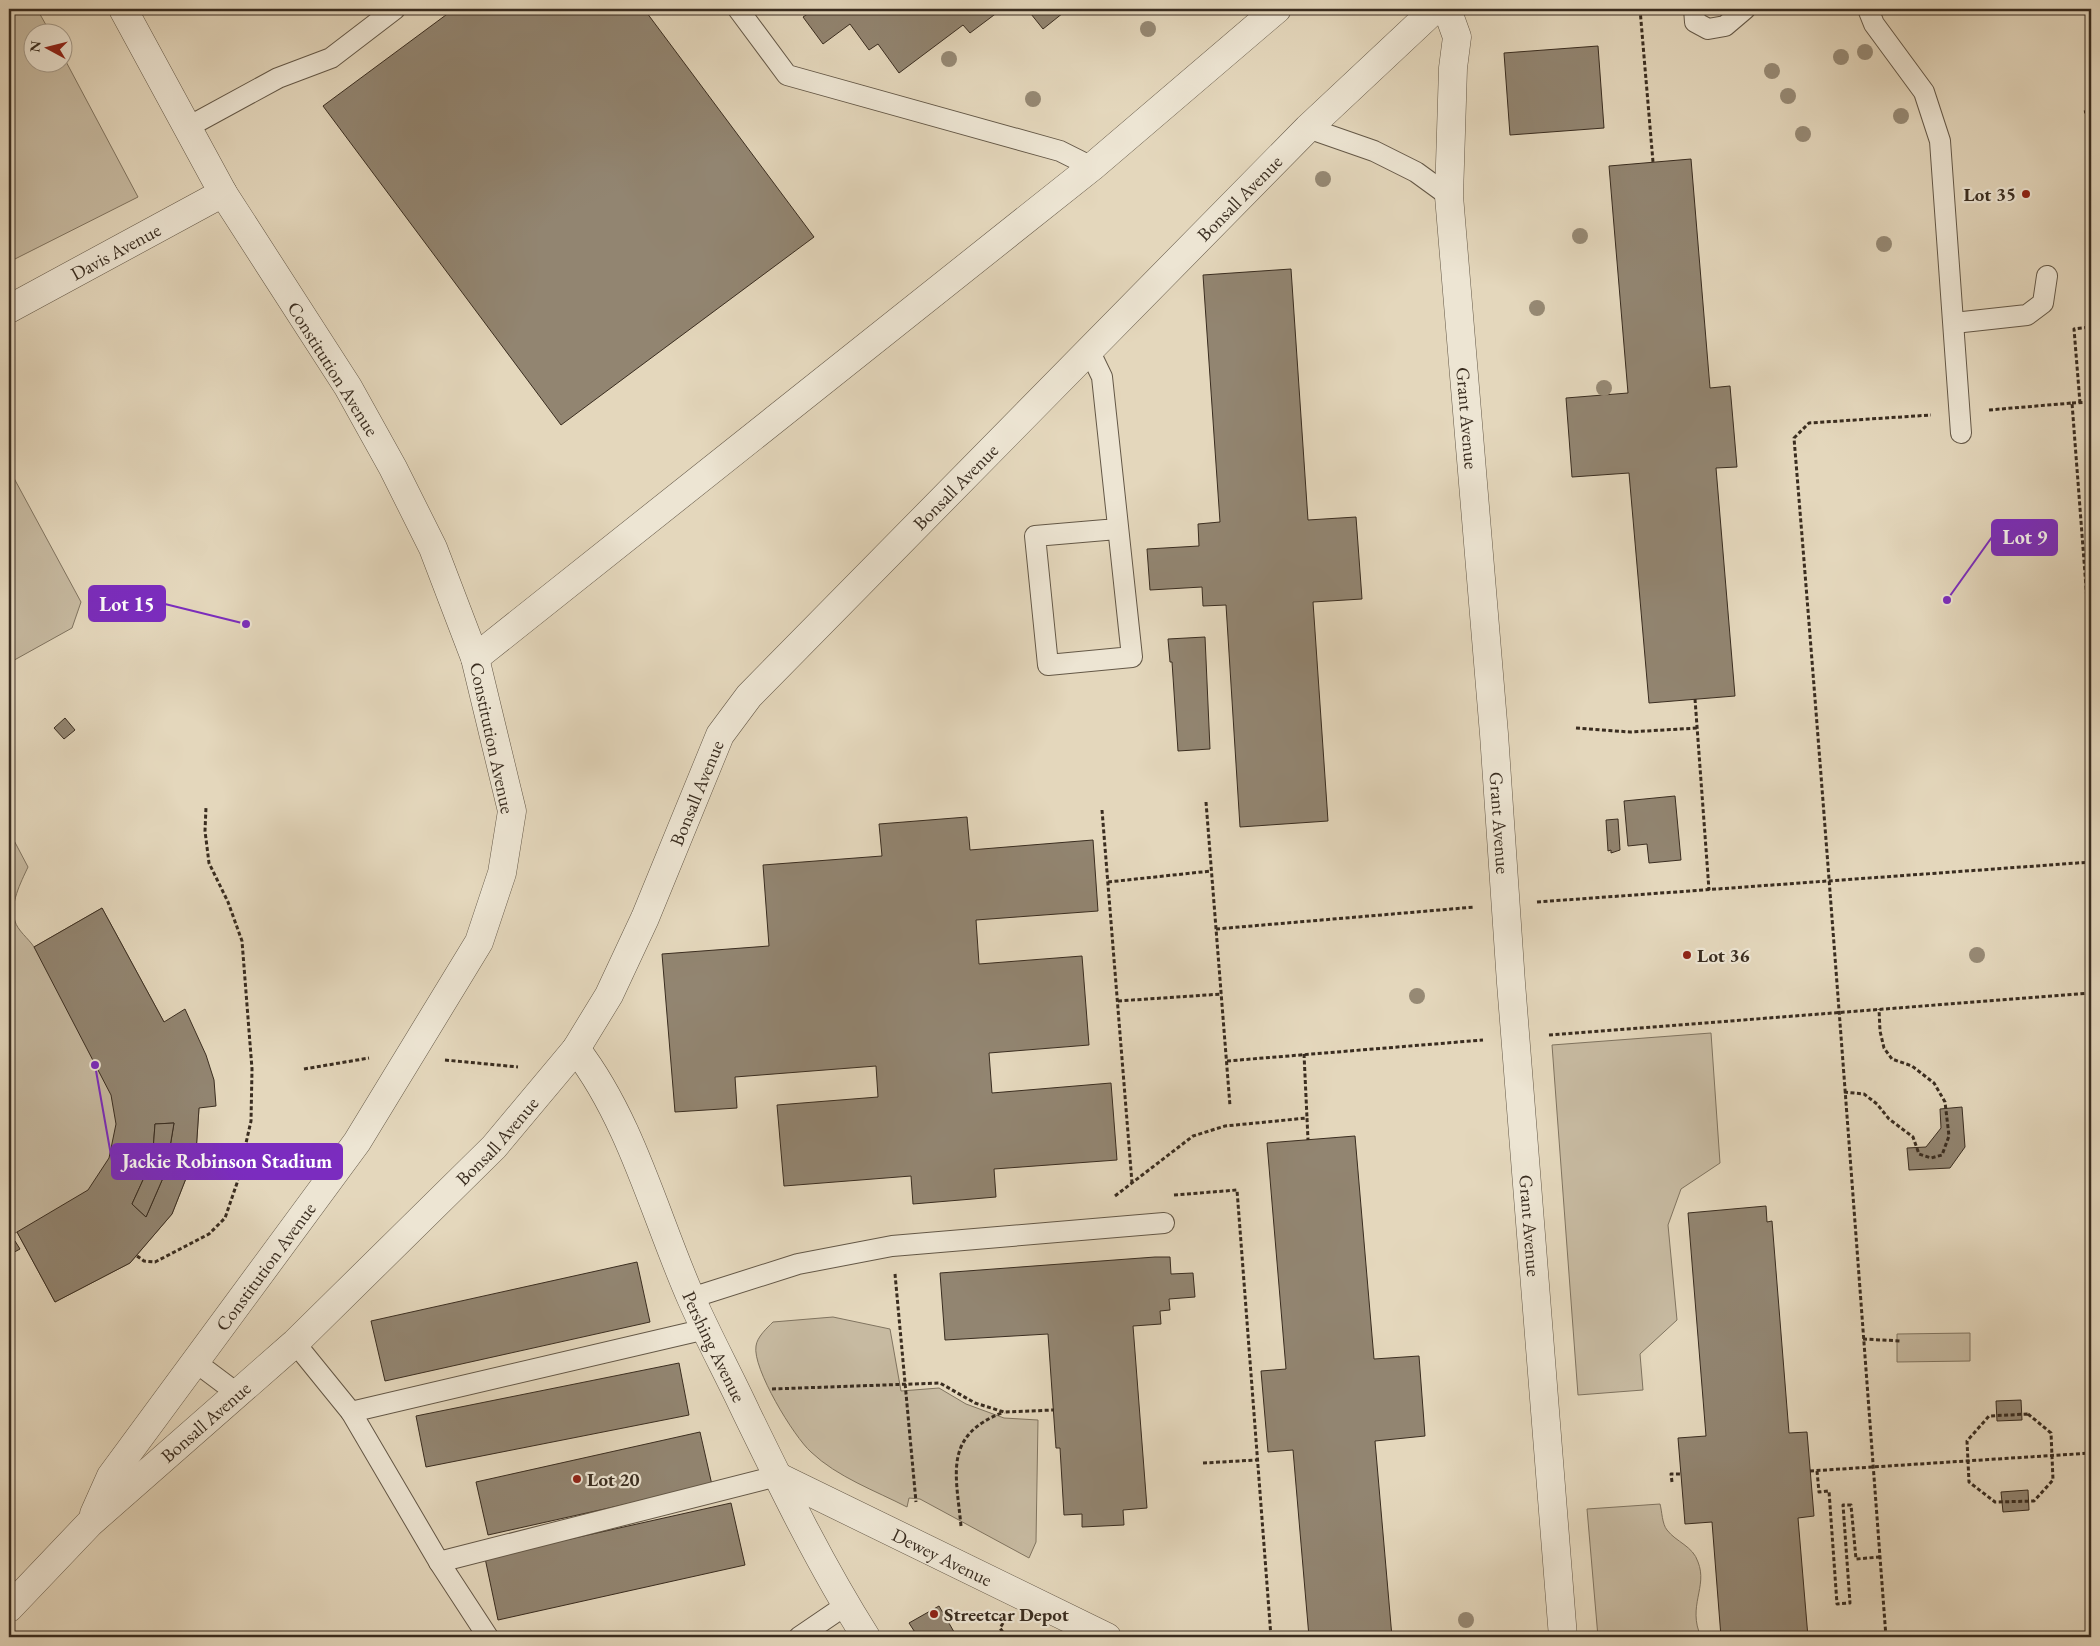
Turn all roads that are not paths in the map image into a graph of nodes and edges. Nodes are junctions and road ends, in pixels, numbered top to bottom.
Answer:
1 (123, 9) edge
2 (395, 9) edge
3 (738, 9) edge
4 (1277, 9) edge
5 (1435, 9) edge
6 (1447, 9) edge
7 (1694, 9) edge
8 (1745, 9) edge
9 (1868, 9) edge
10 (188, 127) junction
11 (1308, 128) junction
12 (1092, 167) junction
13 (223, 193) junction
14 (1449, 196) junction
15 (2047, 276) dead end
16 (9, 309) edge
17 (1954, 323) junction
18 (1089, 350) junction
19 (1960, 433) dead end
20 (1117, 529) junction
21 (475, 658) junction
22 (576, 1049) junction
23 (1164, 1223) dead end
24 (691, 1298) junction
25 (706, 1329) junction
26 (295, 1344) junction
27 (194, 1361) junction
28 (238, 1394) junction
29 (351, 1412) junction
30 (777, 1476) junction
31 (90, 1523) junction
32 (439, 1562) junction
33 (846, 1605) junction
34 (9, 1608) edge
35 (488, 1637) edge
36 (799, 1637) edge
37 (866, 1637) edge
38 (1107, 1637) edge
39 (1563, 1637) edge

1 - 10 street, Constitution Avenue
2 - 10 lane
3 - 12 lane
4 - 12 street
5 - 11 street, Bonsall Avenue
6 - 14 street, Grant Avenue
7 - 8 lane
9 - 17 lane
10 - 13 street, Constitution Avenue
11 - 14 lane
11 - 18 street, Bonsall Avenue
12 - 21 street
13 - 16 street, Davis Avenue
13 - 21 street, Constitution Avenue
14 - 39 street, Grant Avenue
15 - 17 lane
17 - 19 lane
18 - 20 lane
18 - 22 street, Bonsall Avenue
20 - 20 lane
21 - 27 street, Constitution Avenue
22 - 24 street, Pershing Avenue
22 - 26 street, Bonsall Avenue
23 - 24 lane
24 - 25 street, Pershing Avenue
25 - 29 lane
25 - 30 street, Pershing Avenue
26 - 28 street, Bonsall Avenue
26 - 29 lane
27 - 28 lane
27 - 31 street, Constitution Avenue
28 - 31 street, Bonsall Avenue
29 - 32 lane
30 - 32 lane
30 - 33 street, Pershing Avenue
30 - 38 street, Dewey Avenue
31 - 34 street, Bonsall Avenue
32 - 35 lane
33 - 36 lane
33 - 37 street, Pershing Avenue

